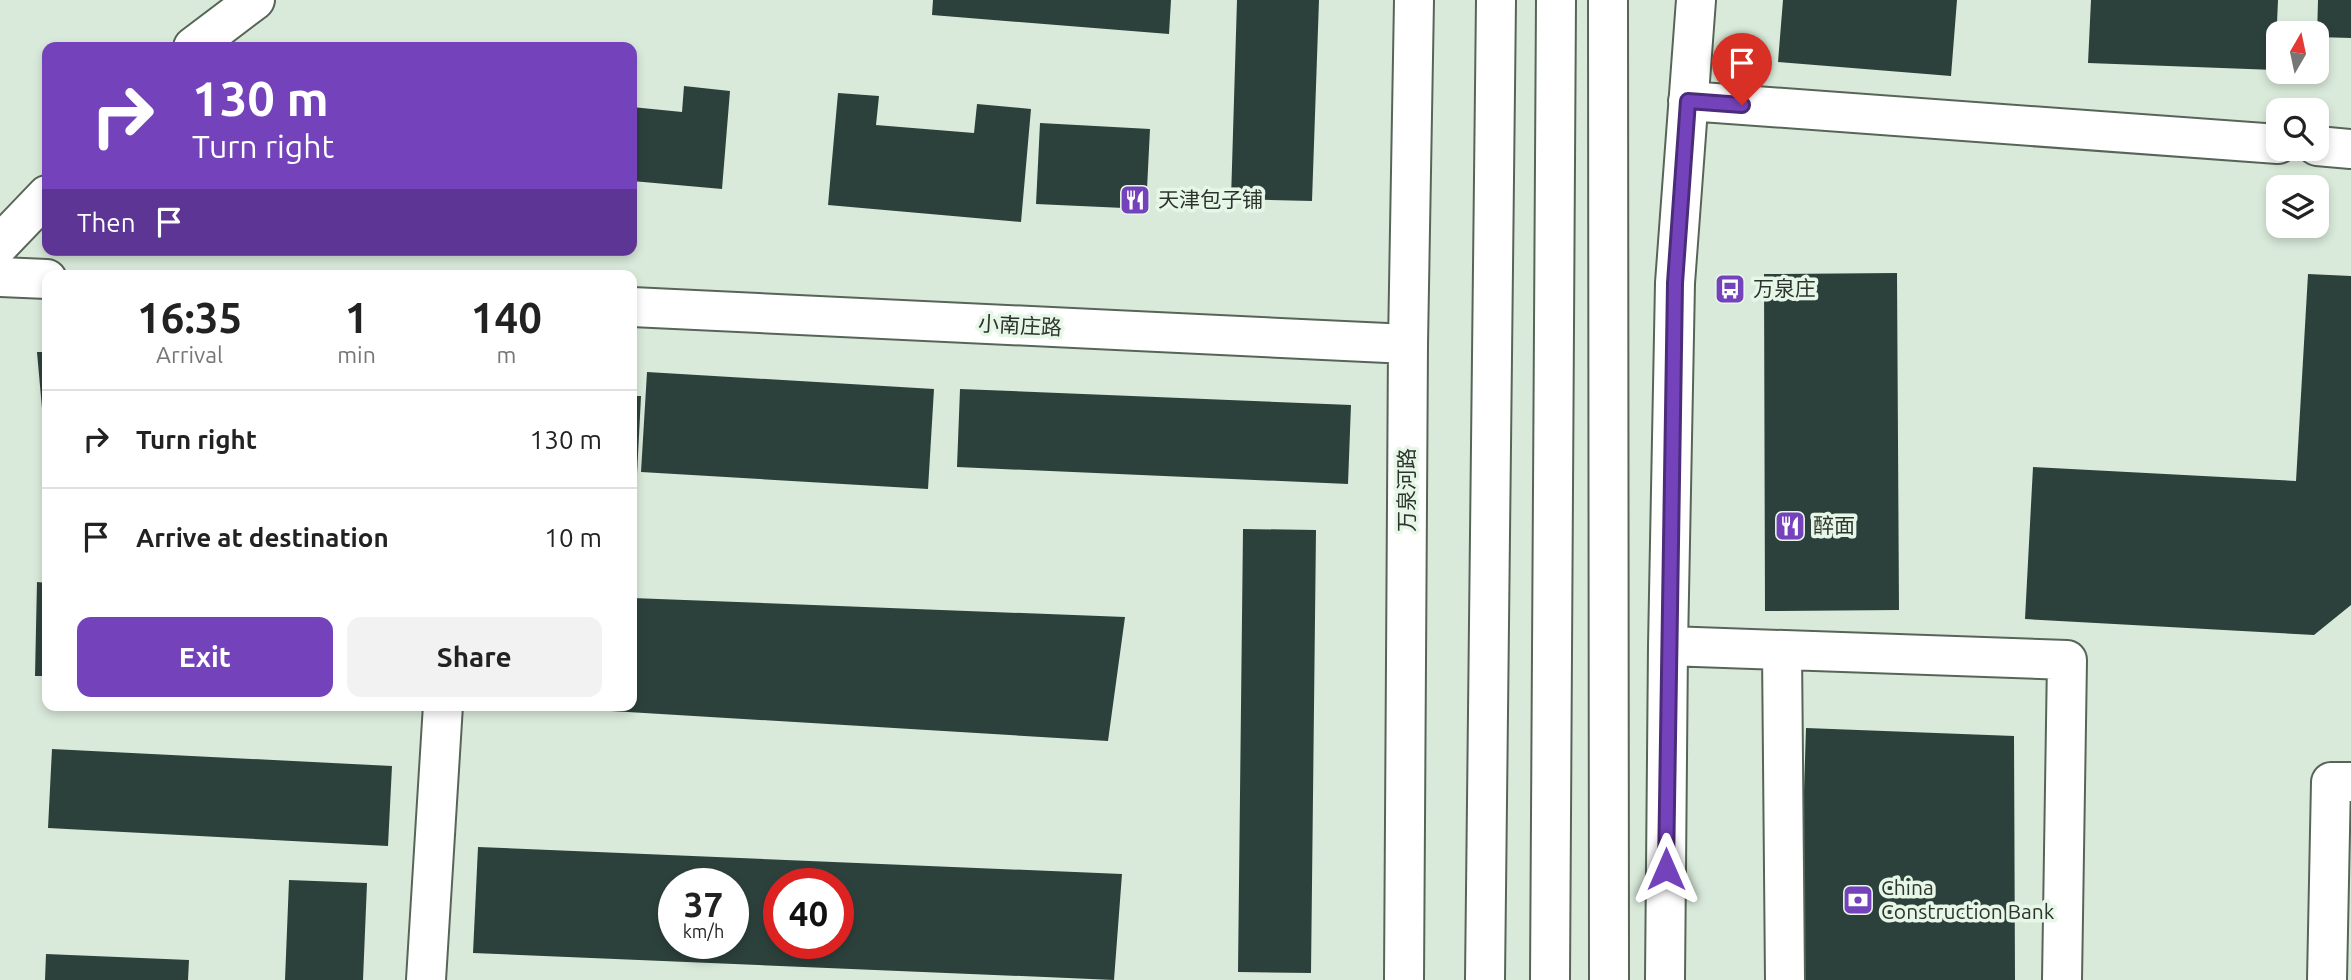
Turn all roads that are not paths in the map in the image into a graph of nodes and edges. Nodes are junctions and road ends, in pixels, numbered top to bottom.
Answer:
1 (255, 0) edge
2 (1414, 0) edge
3 (1496, 0) edge
4 (1556, 0) edge
5 (1608, 0) edge
6 (1696, 0) edge
7 (200, 42) edge
8 (1688, 101) junction
9 (2266, 143) edge
10 (2329, 147) edge
11 (2351, 149) edge
12 (42, 200) edge
13 (0, 244) edge
14 (0, 277) edge
15 (42, 279) edge
16 (637, 307) edge
17 (1408, 344) junction
18 (1668, 646) junction
19 (1782, 650) junction
20 (443, 711) edge
21 (2351, 782) edge
22 (426, 980) edge
23 (1404, 980) edge
24 (1485, 980) edge
25 (1550, 980) edge
26 (1609, 980) edge
27 (1665, 980) edge
28 (1785, 980) edge
29 (2062, 980) edge
30 (2327, 980) edge

1 - 7 main road
2 - 17 main road, 万泉河路
3 - 24 main road
4 - 25 main road
5 - 26 main road
6 - 8 main road
8 - 9 main road
8 - 18 main road
10 - 11 main road
12 - 13 main road
14 - 15 main road
16 - 17 main road, 小南庄路
17 - 23 main road, 万泉河路
18 - 19 main road
18 - 27 main road
19 - 28 main road
19 - 29 main road
20 - 22 main road
21 - 30 main road

